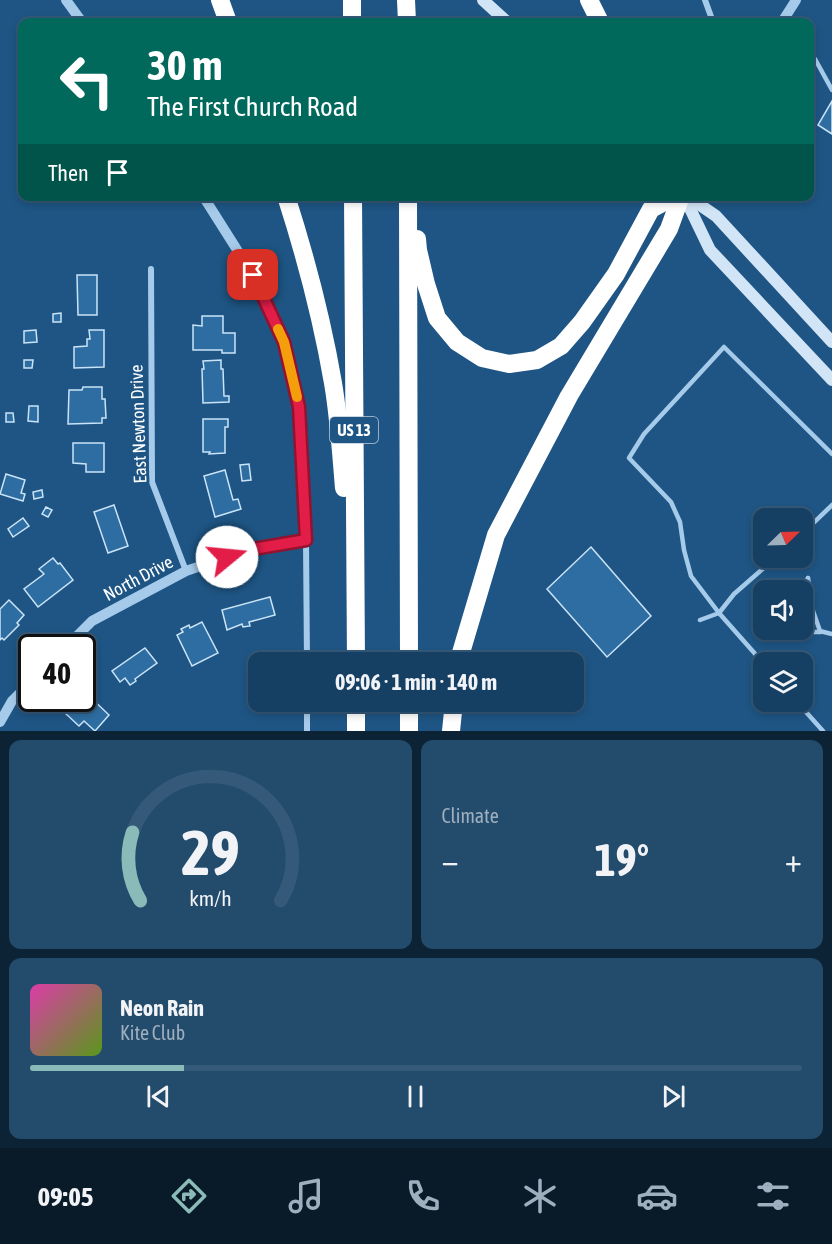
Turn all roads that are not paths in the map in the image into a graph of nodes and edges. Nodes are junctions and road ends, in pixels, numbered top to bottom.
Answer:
1 (66, 0) edge
2 (220, 0) edge
3 (352, 0) edge
4 (406, 0) edge
5 (483, 0) edge
6 (589, 0) edge
7 (705, 0) edge
8 (796, 0) edge
9 (79, 18) edge
10 (227, 18) edge
11 (352, 18) edge
12 (406, 18) edge
13 (503, 18) edge
14 (598, 18) edge
15 (712, 18) edge
16 (785, 18) edge
17 (815, 58) dead end
18 (832, 90) edge
19 (206, 201) edge
20 (288, 201) edge
21 (353, 201) edge
22 (408, 201) edge
23 (413, 201) edge
24 (666, 201) edge
25 (682, 201) edge
26 (686, 201) edge
27 (692, 201) edge
28 (151, 269) dead end
29 (832, 342) edge
30 (832, 380) edge
31 (832, 454) edge
32 (832, 505) edge
33 (813, 523) edge
34 (306, 540) junction
35 (764, 568) edge
36 (186, 572) junction
37 (355, 592) junction
38 (813, 611) edge
39 (719, 613) junction
40 (700, 620) dead end
41 (813, 632) edge
42 (826, 633) junction
43 (79, 634) edge
44 (832, 634) edge
45 (306, 652) edge
46 (356, 652) edge
47 (409, 652) edge
48 (461, 652) edge
49 (753, 652) edge
50 (18, 695) edge
51 (307, 712) edge
52 (356, 712) edge
53 (409, 712) edge
54 (453, 712) edge
55 (806, 712) edge
56 (0, 722) edge
57 (307, 731) edge
58 (356, 731) edge
59 (410, 731) edge
60 (451, 731) edge
61 (823, 731) edge

1 - 9 street
2 - 10 highway
3 - 11 highway
4 - 12 highway
5 - 13 main road
6 - 14 highway
7 - 15 street
8 - 16 street
17 - 18 lane
19 - 34 street
20 - 37 highway
21 - 37 highway, US 13
22 - 47 highway
23 - 24 highway
25 - 48 highway
26 - 30 main road
27 - 29 main road
28 - 36 street, East Newton Drive
31 - 39 lane
32 - 33 lane
34 - 36 street, North Drive
34 - 45 street
35 - 39 lane
36 - 43 street, North Drive
37 - 46 highway, US 13
38 - 42 lane
39 - 40 lane
39 - 49 lane
41 - 42 lane
42 - 44 lane
50 - 56 street
51 - 57 street
52 - 58 highway
53 - 59 highway
54 - 60 highway
55 - 61 lane

